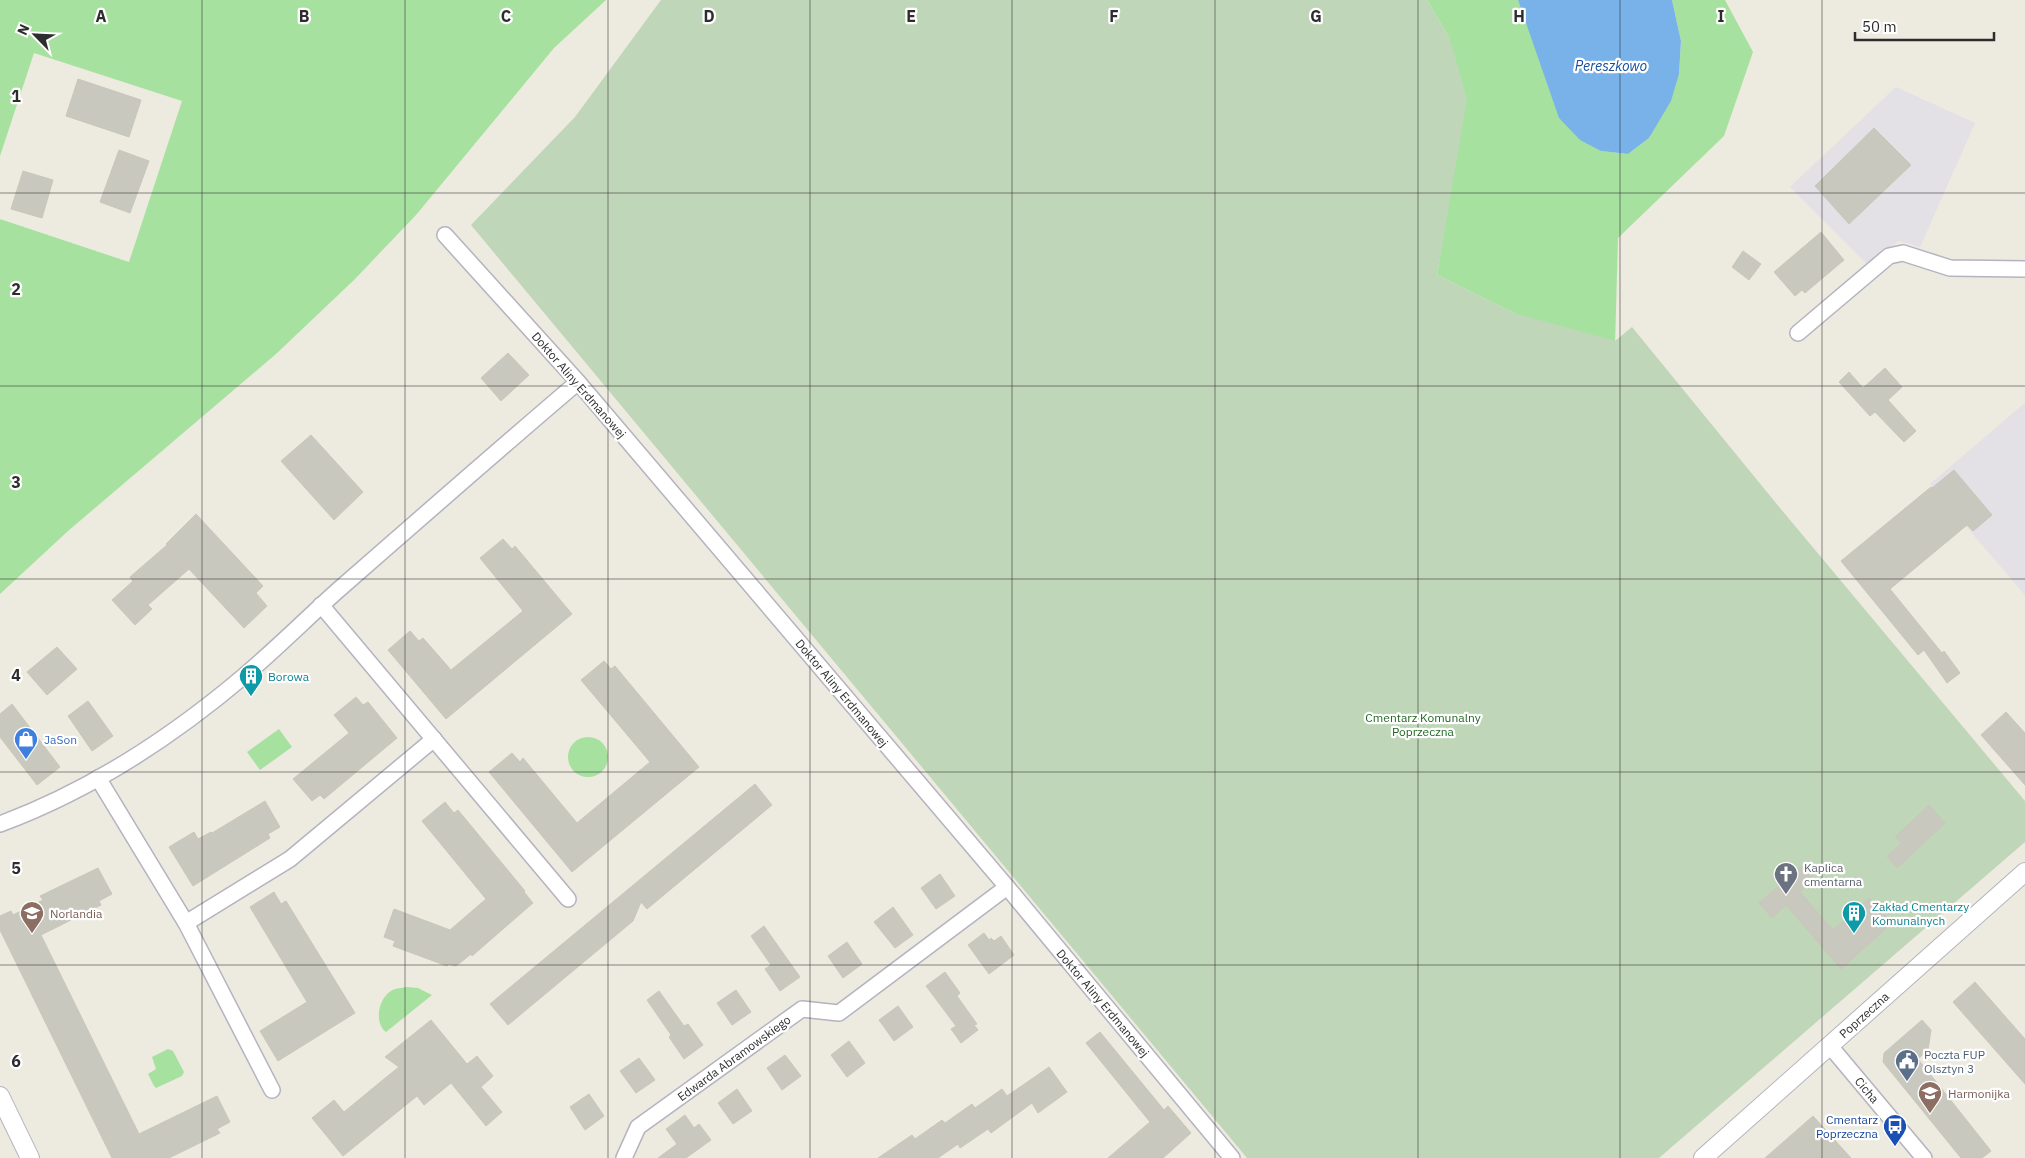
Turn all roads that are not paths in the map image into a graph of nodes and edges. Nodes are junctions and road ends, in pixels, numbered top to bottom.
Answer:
1 (445, 235) dead end
2 (2025, 270) edge
3 (1798, 334) dead end
4 (578, 382) junction
5 (321, 605) junction
6 (434, 739) junction
7 (98, 778) junction
8 (0, 824) edge
9 (2025, 872) edge
10 (1007, 887) junction
11 (568, 899) dead end
12 (186, 923) junction
13 (1830, 1046) junction
14 (272, 1090) dead end
15 (0, 1096) edge
16 (30, 1158) edge
17 (624, 1158) edge
18 (1232, 1158) edge
19 (1703, 1158) edge
20 (1924, 1158) edge

1 - 4 street, Doktor Aliny Erdmanowej
2 - 3 street
4 - 5 street
4 - 10 street, Doktor Aliny Erdmanowej
5 - 6 street
5 - 7 street
6 - 11 street
6 - 12 street
7 - 8 street
7 - 12 street
9 - 13 street, Poprzeczna
10 - 17 street, Edwarda Abramowskiego
10 - 18 street, Doktor Aliny Erdmanowej
12 - 14 street
13 - 19 street, Poprzeczna
13 - 20 street, Cicha
15 - 16 street

